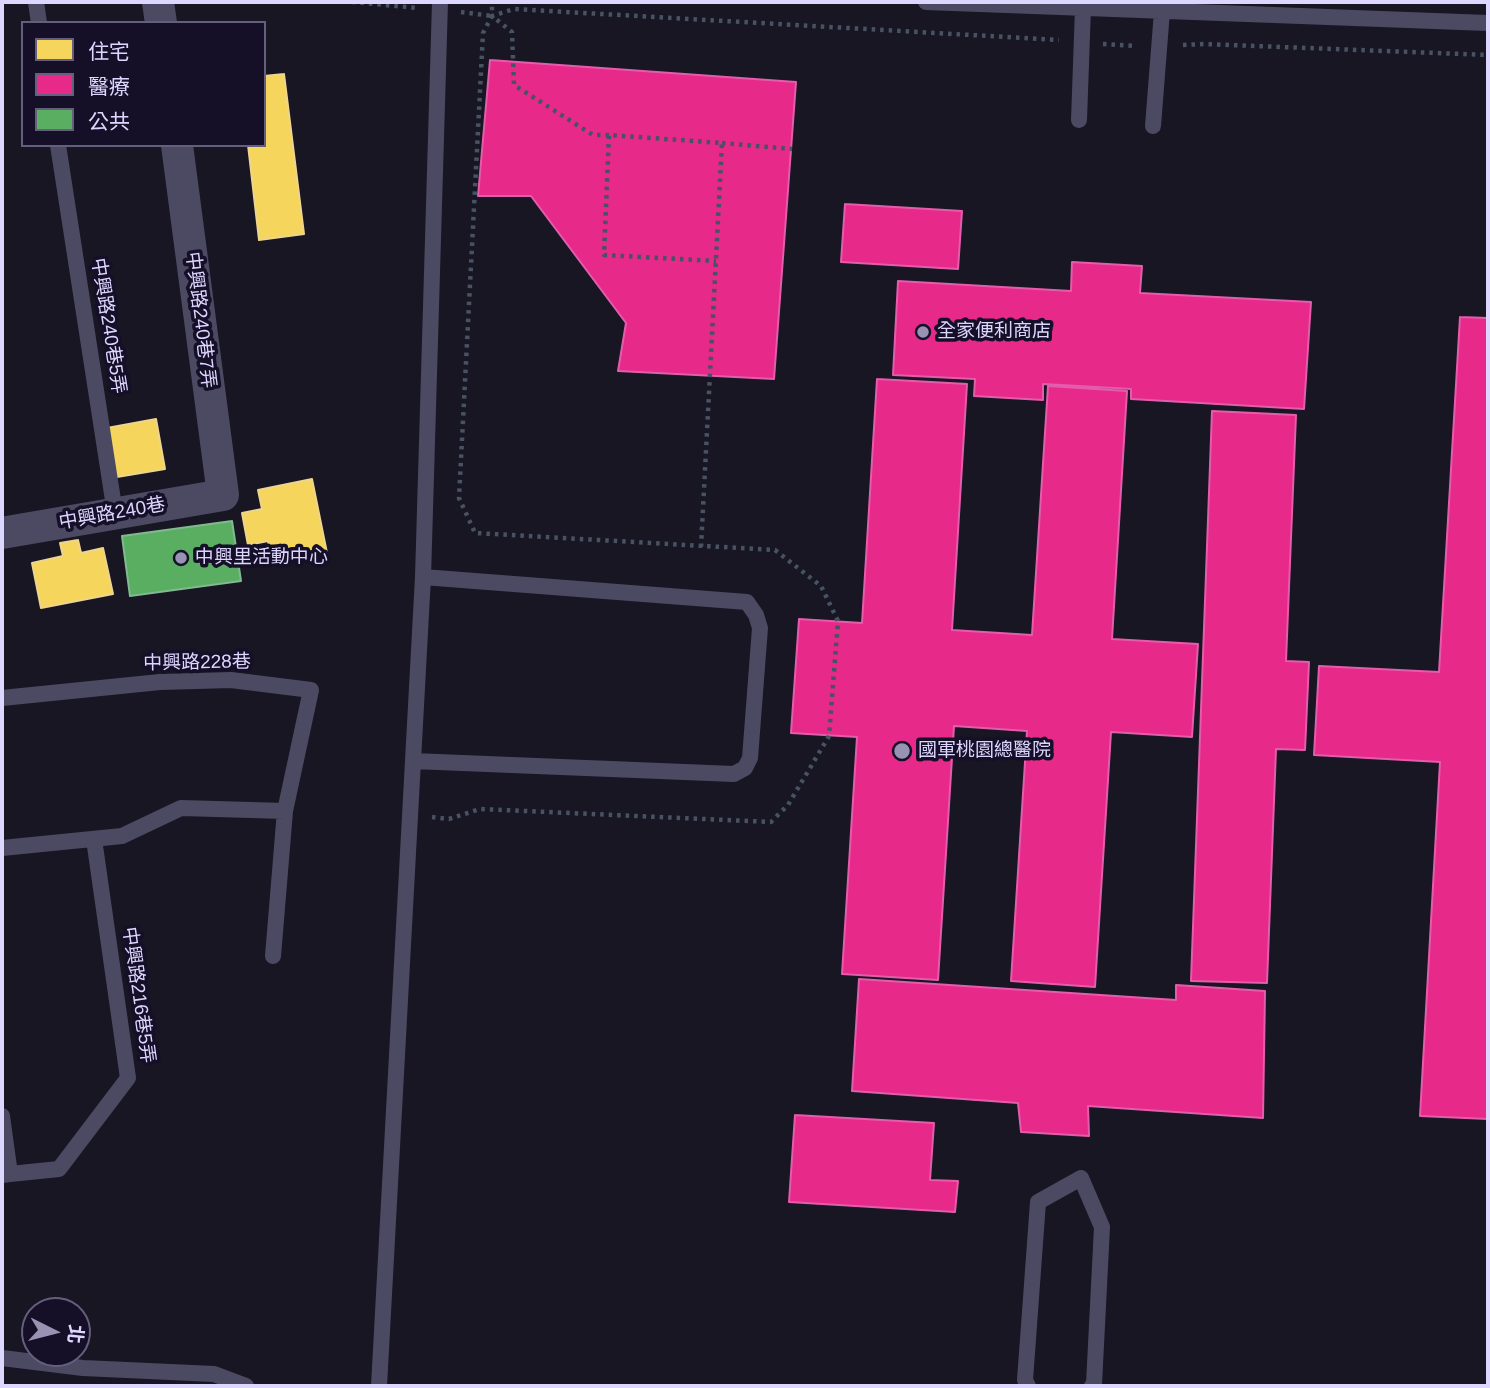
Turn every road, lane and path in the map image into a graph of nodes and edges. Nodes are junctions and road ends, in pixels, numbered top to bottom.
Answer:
1 (36, 2) edge
2 (158, 2) edge
3 (440, 2) edge
4 (492, 2) edge
5 (926, 2) edge
6 (1083, 8) junction
7 (1162, 11) junction
8 (492, 16) junction
9 (39, 21) edge
10 (161, 21) edge
11 (1488, 23) edge
12 (1082, 43) junction
13 (1159, 47) junction
14 (1488, 55) edge
15 (1079, 120) dead end
16 (1153, 126) dead end
17 (609, 135) junction
18 (722, 144) junction
19 (58, 147) edge
20 (177, 147) edge
21 (792, 149) dead end
22 (716, 261) junction
23 (223, 495) joint
24 (115, 513) junction
25 (2, 533) edge
26 (701, 547) junction
27 (423, 577) junction
28 (838, 621) dead end
29 (2, 698) edge
30 (413, 761) junction
31 (285, 811) junction
32 (94, 839) junction
33 (2, 848) edge
34 (273, 956) dead end
35 (2, 1116) edge
36 (6, 1175) edge
37 (2, 1358) edge
38 (246, 1386) edge
39 (379, 1386) edge
40 (1028, 1386) edge
41 (1092, 1386) edge

1 - 9 lane
2 - 10 street
3 - 27 lane
4 - 8 path
5 - 6 lane
6 - 7 lane
6 - 12 lane
7 - 11 lane
7 - 13 lane
8 - 12 path
8 - 17 path
8 - 26 path
12 - 13 path
12 - 15 lane
13 - 14 path
13 - 16 lane
17 - 18 path
17 - 22 path
18 - 21 path
18 - 22 path
19 - 24 lane, 中興路240巷5弄
20 - 23 street, 中興路240巷7弄
22 - 26 path
23 - 24 street, 中興路240巷
24 - 25 street, 中興路240巷
26 - 28 path
27 - 30 lane
27 - 30 lane
29 - 31 lane, 中興路228巷
30 - 39 lane
31 - 32 lane
31 - 34 lane
32 - 33 lane
32 - 36 lane, 中興路216巷5弄
35 - 36 lane
37 - 38 lane
40 - 41 lane

